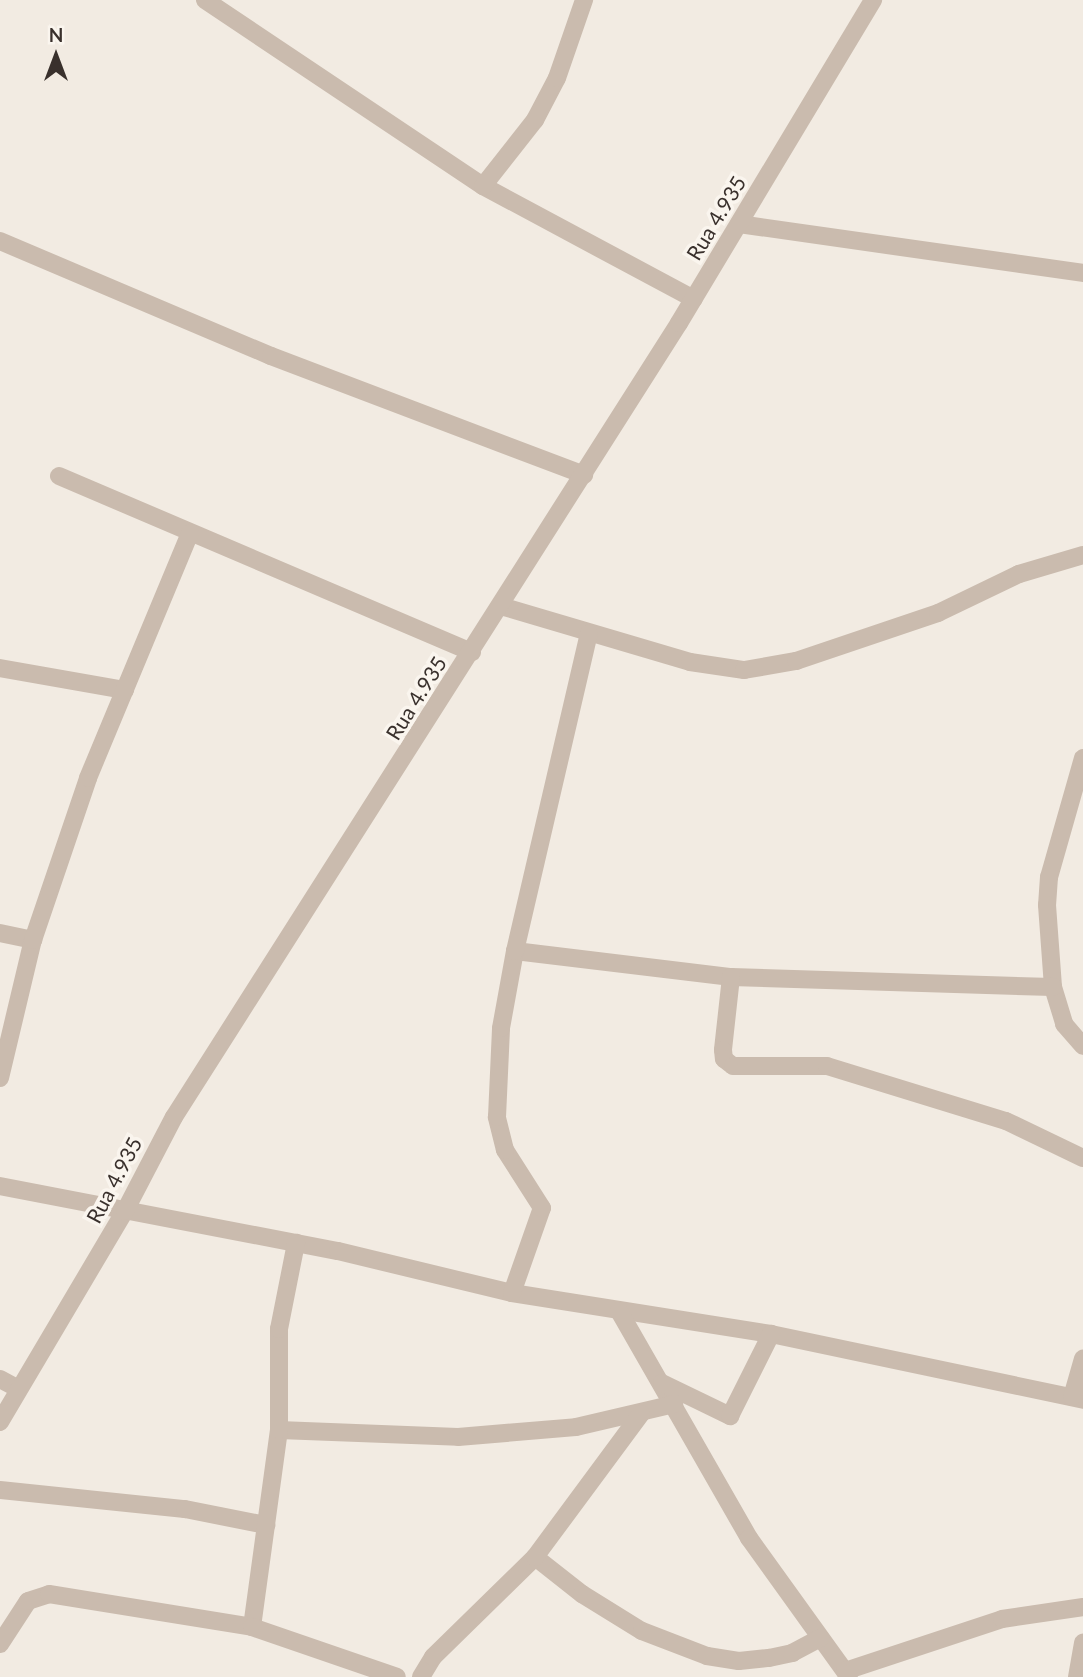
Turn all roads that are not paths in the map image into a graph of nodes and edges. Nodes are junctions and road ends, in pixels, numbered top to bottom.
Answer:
1 (205, 0) edge
2 (584, 0) edge
3 (873, 0) edge
4 (483, 186) junction
5 (739, 224) junction
6 (0, 241) edge
7 (1083, 273) edge
8 (694, 299) junction
9 (584, 475) junction
10 (59, 476) dead end
11 (190, 533) junction
12 (1083, 555) edge
13 (501, 606) junction
14 (589, 633) junction
15 (472, 652) junction
16 (0, 668) edge
17 (125, 690) junction
18 (1083, 758) edge
19 (1078, 804) edge
20 (0, 933) edge
21 (33, 940) junction
22 (515, 951) junction
23 (731, 977) junction
24 (1053, 987) junction
25 (1083, 1046) edge
26 (0, 1078) edge
27 (1083, 1158) edge
28 (0, 1186) edge
29 (125, 1211) junction
30 (296, 1243) junction
31 (512, 1293) junction
32 (619, 1311) junction
33 (771, 1334) junction
34 (1083, 1359) edge
35 (0, 1379) edge
36 (661, 1383) junction
37 (19, 1389) junction
38 (1078, 1398) edge
39 (674, 1405) junction
40 (641, 1414) junction
41 (0, 1422) edge
42 (279, 1430) junction
43 (0, 1490) edge
44 (266, 1525) junction
45 (535, 1557) junction
46 (1083, 1607) edge
47 (253, 1628) junction
48 (820, 1638) junction
49 (1083, 1643) edge
50 (0, 1644) edge
51 (847, 1674) edge
52 (397, 1677) edge
53 (421, 1677) edge
54 (1077, 1677) edge

1 - 4 street
2 - 4 street
3 - 5 street, Rua 4.935
4 - 8 street
5 - 7 street
5 - 8 street, Rua 4.935
6 - 9 street
8 - 9 street, Rua 4.935
9 - 13 street, Rua 4.935
10 - 11 street
11 - 15 street
11 - 17 street
12 - 14 street
13 - 14 street
13 - 15 street, Rua 4.935
14 - 22 street
15 - 29 street, Rua 4.935
16 - 17 street
17 - 21 street
18 - 19 street
19 - 24 street
20 - 21 street
21 - 26 street
22 - 23 street
22 - 31 street
23 - 24 street
23 - 27 street
24 - 25 street
28 - 29 street
29 - 30 street
29 - 37 street, Rua 4.935
30 - 31 street
30 - 42 street
31 - 32 street
32 - 33 street
32 - 36 street
33 - 36 street
33 - 38 street
34 - 38 street
35 - 37 street
36 - 39 street
37 - 41 street, Rua 4.935
39 - 40 street
39 - 48 street
40 - 42 street
40 - 45 street
42 - 44 street
43 - 44 street
44 - 47 street
45 - 48 street
45 - 53 street
46 - 51 street
47 - 50 street
47 - 52 street
48 - 51 street
49 - 54 street

